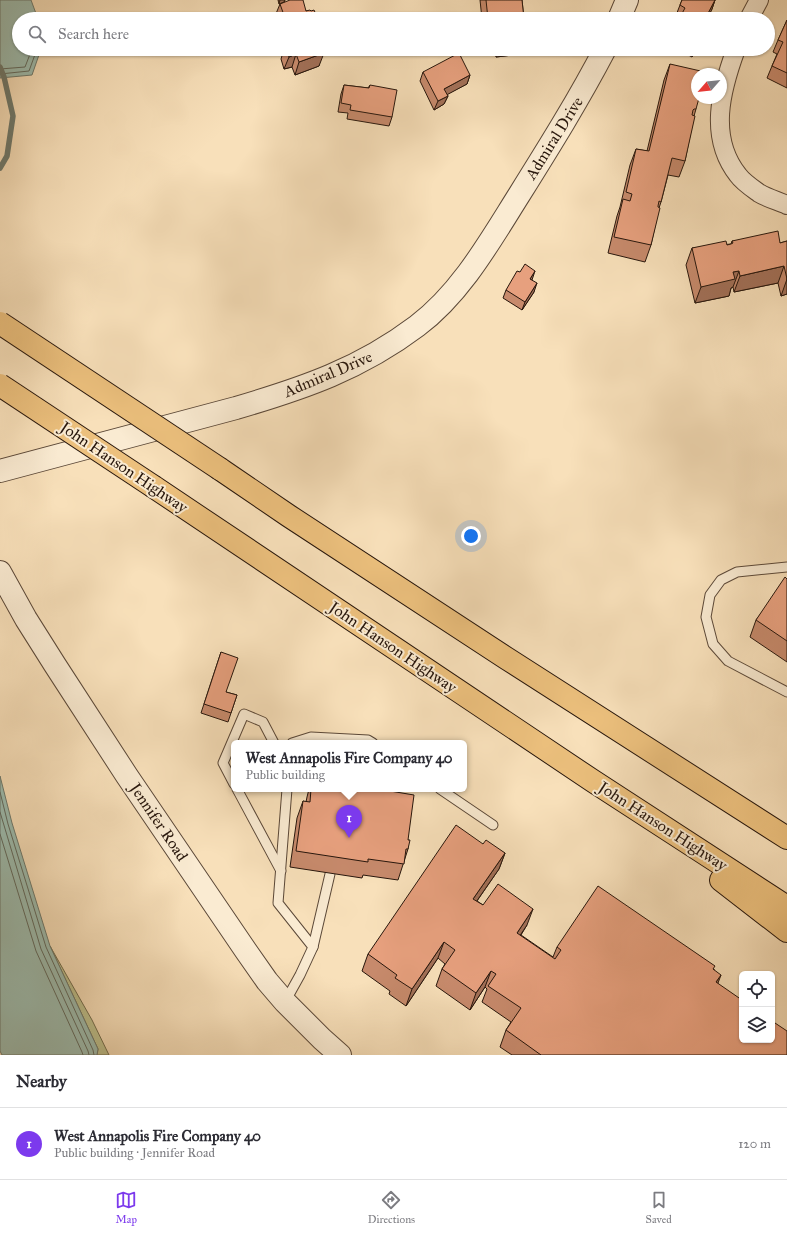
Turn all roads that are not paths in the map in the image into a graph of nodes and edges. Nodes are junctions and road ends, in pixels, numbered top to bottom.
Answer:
1 (628, 0) edge
2 (759, 0) edge
3 (622, 12) edge
4 (753, 12) edge
5 (601, 56) edge
6 (733, 56) edge
7 (787, 205) edge
8 (0, 322) edge
9 (0, 385) edge
10 (0, 471) edge
11 (787, 567) edge
12 (0, 572) edge
13 (787, 692) edge
14 (233, 740) edge
15 (273, 740) edge
16 (302, 740) edge
17 (368, 740) edge
18 (231, 745) edge
19 (231, 779) edge
20 (594, 781) junction
21 (239, 792) edge
22 (287, 792) edge
23 (444, 792) edge
24 (493, 825) dead end
25 (787, 838) edge
26 (280, 871) junction
27 (330, 874) edge
28 (787, 907) edge
29 (787, 931) edge
30 (312, 947) junction
31 (285, 1002) junction
32 (340, 1055) edge

1 - 3 street
2 - 4 street
5 - 10 street, Admiral Drive
6 - 7 street
8 - 25 highway, bridge
9 - 20 highway, John Hanson Highway, bridge
11 - 13 lane
12 - 31 street, Jennifer Road
14 - 15 lane
16 - 17 lane
18 - 19 lane
20 - 28 highway, John Hanson Highway
20 - 29 highway
21 - 26 lane
22 - 26 lane
23 - 24 lane
26 - 30 lane
27 - 30 lane
30 - 31 lane
31 - 32 street, Jennifer Road

